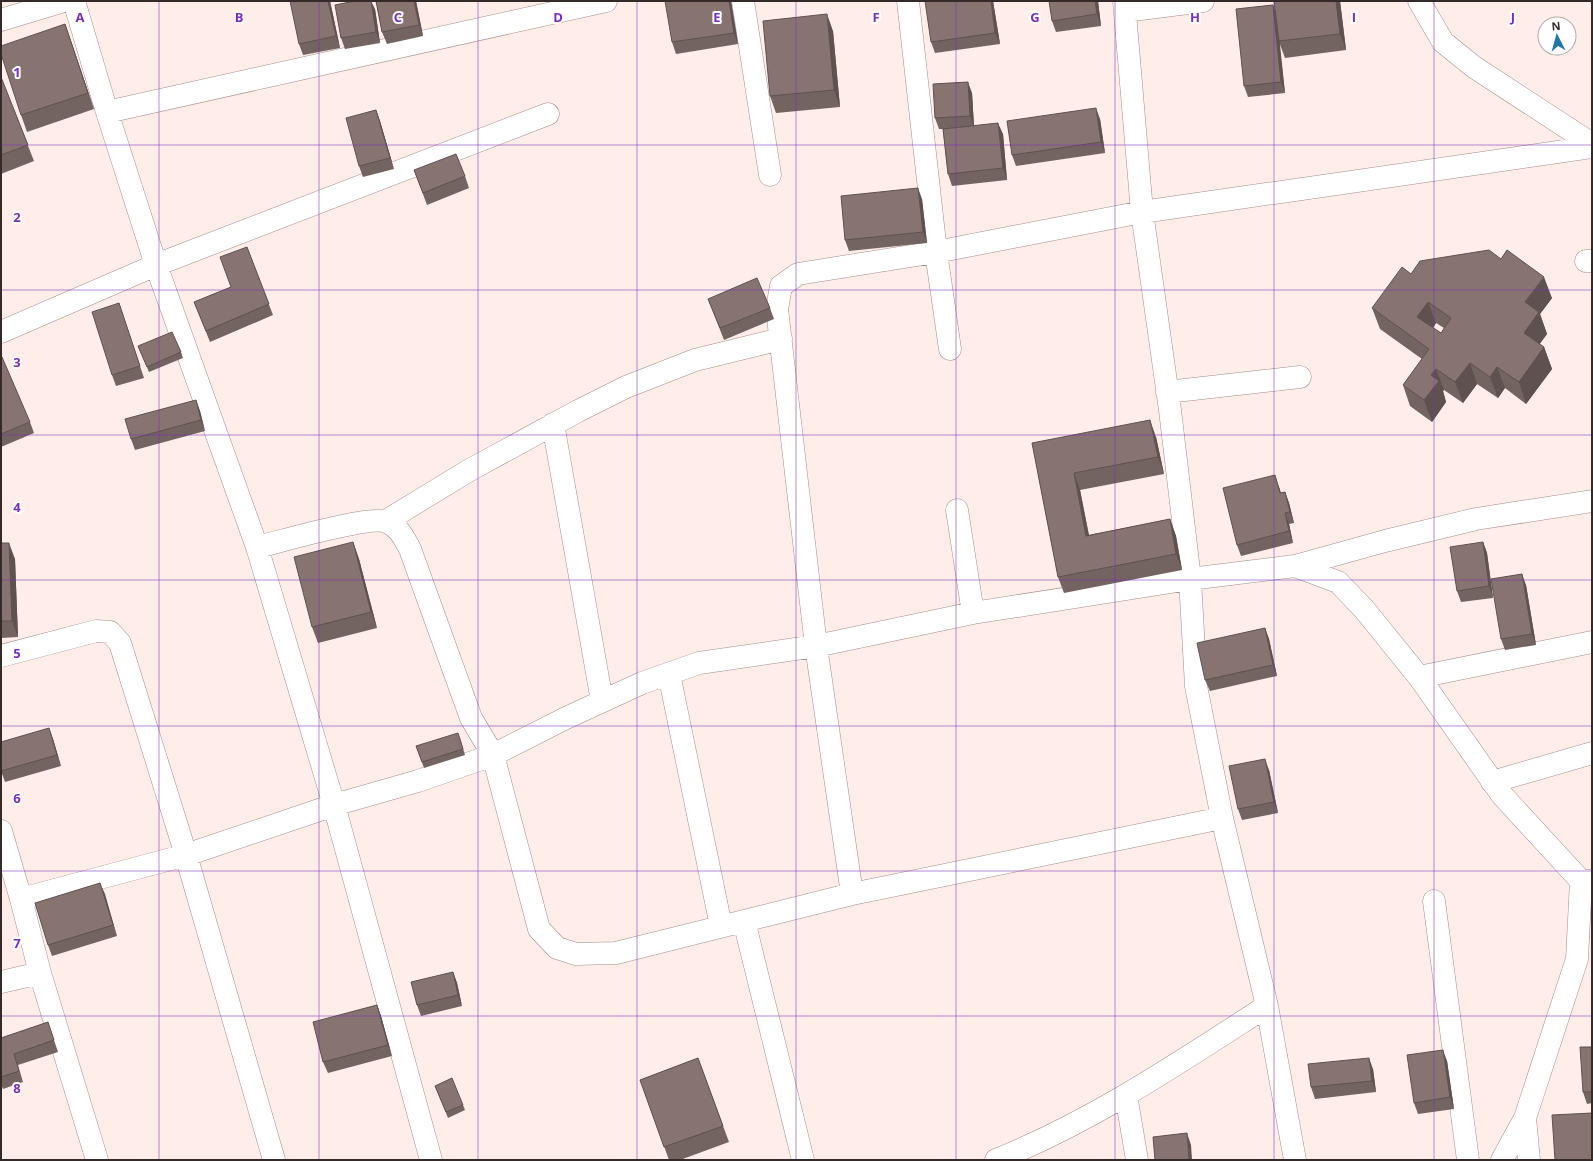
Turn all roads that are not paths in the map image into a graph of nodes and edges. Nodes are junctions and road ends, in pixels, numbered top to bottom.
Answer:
1 (64, 1) edge
2 (74, 1) edge
3 (606, 1) edge
4 (743, 1) edge
5 (908, 1) edge
6 (1203, 1) edge
7 (1419, 1) edge
8 (1125, 6) edge
9 (1, 20) edge
10 (107, 112) junction
11 (548, 114) dead end
12 (1592, 145) edge
13 (770, 175) dead end
14 (1142, 212) junction
15 (936, 252) junction
16 (156, 265) junction
17 (1, 332) edge
18 (781, 340) junction
19 (950, 348) dead end
20 (1300, 377) dead end
21 (1167, 392) junction
22 (553, 424) junction
23 (1592, 501) edge
24 (957, 510) dead end
25 (386, 521) junction
26 (257, 547) junction
27 (1295, 566) junction
28 (1190, 579) junction
29 (973, 613) junction
30 (1592, 642) edge
31 (816, 646) junction
32 (1, 656) edge
33 (669, 674) junction
34 (1419, 677) junction
35 (602, 701) junction
36 (1592, 753) edge
37 (493, 755) junction
38 (1492, 782) junction
39 (334, 805) junction
40 (1222, 818) junction
41 (1, 831) edge
42 (186, 855) junction
43 (1587, 881) edge
44 (852, 894) junction
45 (21, 899) junction
46 (1434, 901) dead end
47 (744, 921) junction
48 (721, 926) junction
49 (40, 973) junction
50 (1, 982) edge
51 (1267, 1006) junction
52 (1126, 1095) junction
53 (1525, 1118) junction
54 (97, 1160) edge
55 (274, 1160) edge
56 (431, 1160) edge
57 (803, 1160) edge
58 (996, 1160) edge
59 (1137, 1160) edge
60 (1295, 1160) edge
61 (1468, 1160) edge
62 (1502, 1160) edge
63 (1529, 1160) edge

1 - 9 street
2 - 10 street
3 - 10 street
4 - 13 street
5 - 15 street
6 - 8 street
7 - 12 street
8 - 14 street
10 - 16 street
11 - 16 street
12 - 14 street
14 - 15 street
14 - 21 street
15 - 18 street
15 - 19 street
16 - 17 street
16 - 26 street
18 - 22 street
18 - 31 street
20 - 21 street
21 - 28 street
22 - 25 street
22 - 35 street
23 - 27 street
24 - 29 street
25 - 26 street
25 - 37 street
26 - 39 street
27 - 28 street
27 - 34 street
28 - 29 street
28 - 40 street
29 - 31 street
30 - 34 street
31 - 33 street
31 - 44 street
32 - 42 street
33 - 35 street
33 - 48 street
34 - 38 street
35 - 37 street
36 - 38 street
37 - 39 street
37 - 48 street
38 - 43 street
39 - 42 street
39 - 56 street
40 - 44 street
40 - 51 street
41 - 45 street
42 - 45 street
42 - 55 street
43 - 53 street
44 - 47 street
45 - 49 street
46 - 61 street
47 - 48 street
47 - 57 street
49 - 50 street
49 - 54 street
51 - 52 street
51 - 60 street
52 - 58 street
52 - 59 street
53 - 62 street
53 - 63 street

